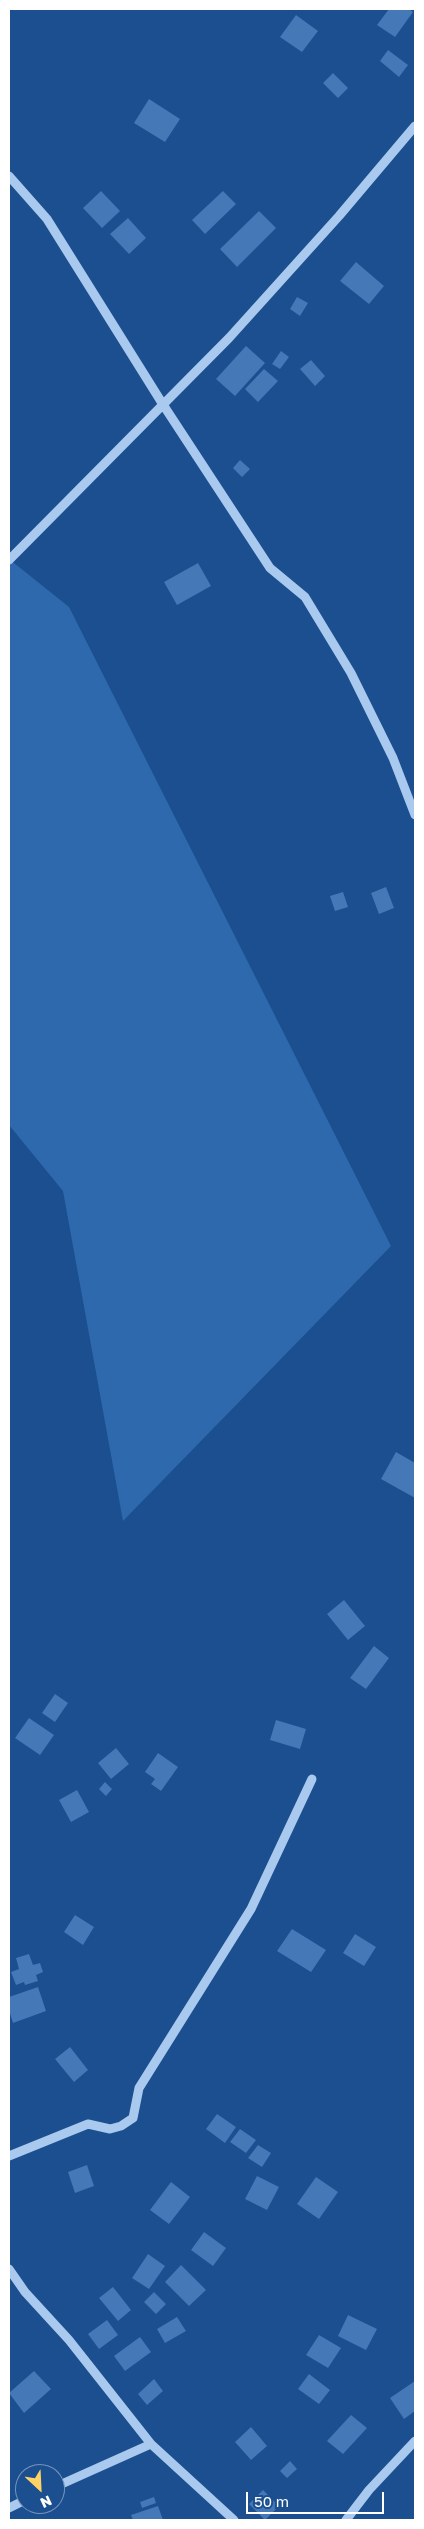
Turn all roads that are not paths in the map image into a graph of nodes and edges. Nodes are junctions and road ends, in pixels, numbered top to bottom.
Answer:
1 (415, 126) edge
2 (9, 176) edge
3 (162, 403) junction
4 (9, 560) edge
5 (415, 815) edge
6 (312, 1779) dead end
7 (9, 2156) edge
8 (9, 2269) edge
9 (415, 2441) edge
10 (150, 2444) junction
11 (65, 2482) edge
12 (234, 2520) edge
13 (346, 2520) edge

1 - 3 street
2 - 3 street
3 - 4 street
3 - 5 street
6 - 7 street
8 - 10 street
9 - 13 street
10 - 11 street
10 - 12 street

